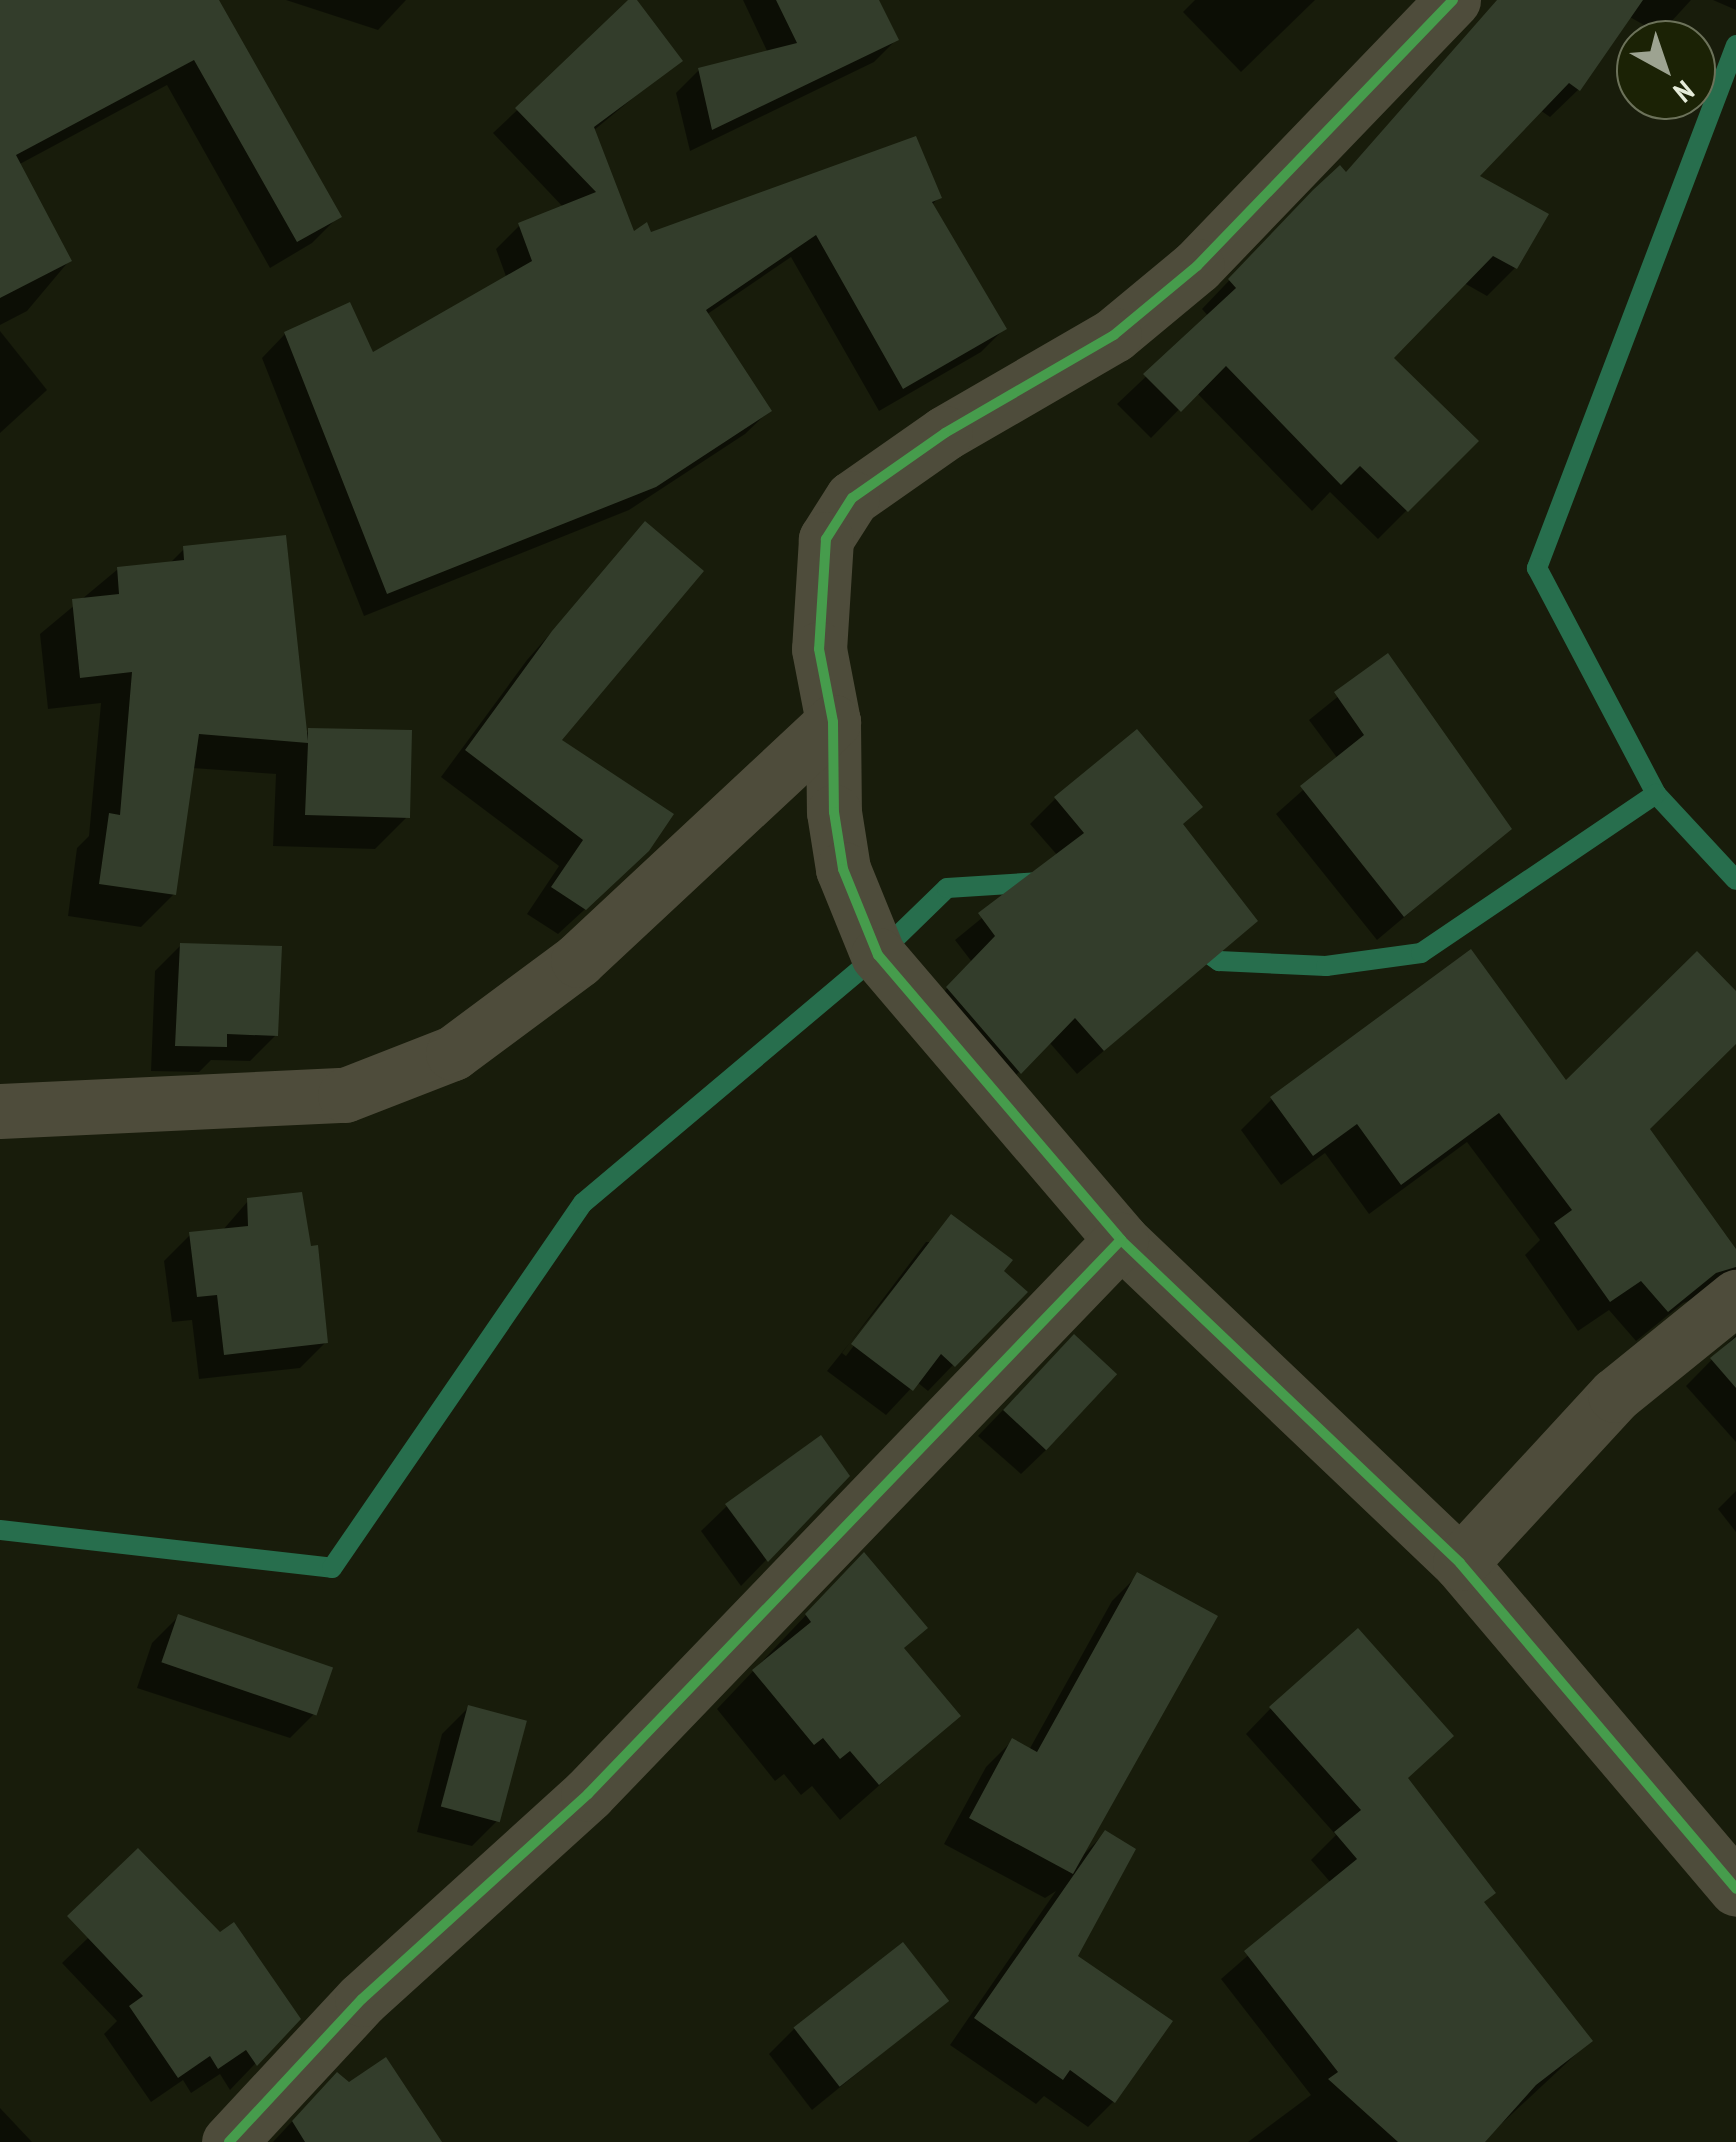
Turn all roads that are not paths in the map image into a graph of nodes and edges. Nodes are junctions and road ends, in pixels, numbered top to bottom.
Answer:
1 (1452, 0) edge
2 (833, 722) junction
3 (0, 1111) edge
4 (1121, 1240) junction
5 (1736, 1297) edge
6 (1460, 1562) junction
7 (1736, 1889) edge
8 (229, 2142) edge

1 - 2 street
2 - 3 street
2 - 4 street
4 - 6 street
4 - 8 street
5 - 6 street
6 - 7 street

